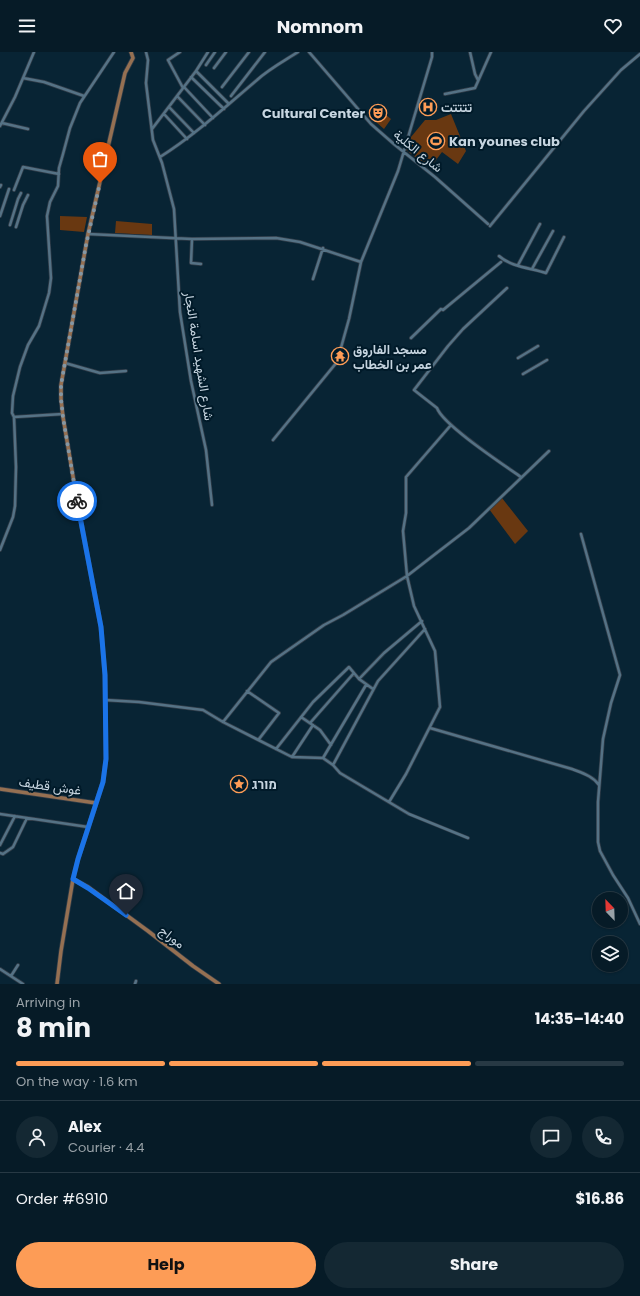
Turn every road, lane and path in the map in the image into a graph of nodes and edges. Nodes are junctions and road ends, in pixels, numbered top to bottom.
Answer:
1 (34, 52) edge
2 (114, 52) edge
3 (131, 52) edge
4 (146, 52) edge
5 (180, 52) edge
6 (208, 52) edge
7 (215, 52) edge
8 (226, 52) edge
9 (249, 52) edge
10 (266, 52) edge
11 (298, 52) edge
12 (309, 52) edge
13 (432, 52) edge
14 (470, 52) edge
15 (491, 52) edge
16 (640, 54) edge
17 (206, 65) dead end
18 (214, 68) dead end
19 (196, 71) junction
20 (192, 77) junction
21 (24, 78) junction
22 (478, 80) junction
23 (222, 87) dead end
24 (183, 88) junction
25 (445, 94) dead end
26 (84, 96) junction
27 (177, 96) junction
28 (231, 96) dead end
29 (229, 104) junction
30 (169, 107) junction
31 (224, 109) junction
32 (164, 114) junction
33 (213, 118) junction
34 (1, 124) edge
35 (205, 125) junction
36 (28, 129) dead end
37 (152, 129) junction
38 (194, 133) junction
39 (187, 139) junction
40 (404, 152) junction
41 (160, 157) junction
42 (59, 174) junction
43 (9, 188) dead end
44 (14, 190) dead end
45 (21, 193) dead end
46 (28, 195) dead end
47 (0, 216) edge
48 (540, 224) dead end
49 (10, 226) dead end
50 (16, 227) dead end
51 (553, 231) dead end
52 (88, 234) junction
53 (564, 237) dead end
54 (176, 238) junction
55 (192, 239) junction
56 (323, 248) junction
57 (499, 256) dead end
58 (361, 262) junction
59 (501, 262) dead end
60 (201, 264) dead end
61 (518, 265) junction
62 (532, 269) junction
63 (313, 279) dead end
64 (507, 288) dead end
65 (411, 338) dead end
66 (538, 346) dead end
67 (518, 358) dead end
68 (547, 360) dead end
69 (64, 363) junction
70 (126, 371) dead end
71 (523, 374) dead end
72 (63, 414) junction
73 (14, 417) junction
74 (451, 425) junction
75 (273, 440) dead end
76 (549, 451) dead end
77 (521, 477) junction
78 (212, 505) dead end
79 (581, 534) dead end
80 (0, 550) edge
81 (407, 576) junction
82 (422, 621) junction
83 (426, 629) junction
84 (354, 673) junction
85 (359, 679) junction
86 (366, 685) junction
87 (373, 690) junction
88 (247, 691) junction
89 (105, 700) junction
90 (301, 716) junction
91 (223, 722) junction
92 (311, 724) junction
93 (430, 728) junction
94 (259, 740) junction
95 (331, 745) junction
96 (276, 749) junction
97 (292, 757) junction
98 (323, 758) junction
99 (333, 765) junction
100 (599, 785) junction
101 (0, 789) edge
102 (389, 802) junction
103 (96, 803) junction
104 (0, 814) edge
105 (15, 816) junction
106 (27, 818) junction
107 (88, 827) junction
108 (468, 838) dead end
109 (0, 845) edge
110 (0, 853) edge
111 (73, 879) junction
112 (640, 924) edge
113 (18, 965) dead end
114 (0, 969) edge
115 (11, 976) junction
116 (23, 984) edge
117 (57, 984) edge
118 (219, 984) edge

1 - 21 street
2 - 26 street
3 - 52 main road
4 - 37 street, شارع الشهيد اسامة النجار
5 - 24 street
6 - 19 street
7 - 17 street
8 - 18 street
9 - 23 street
10 - 28 street
11 - 29 street
12 - 40 street, شارع الكلية
13 - 40 street
14 - 22 street
15 - 22 street
16 - 40 street, شارع الكلية
19 - 20 street
19 - 29 street
20 - 24 street
20 - 31 street
21 - 26 street
21 - 34 street
22 - 25 street
24 - 27 street
24 - 33 street
26 - 42 street
27 - 30 street
27 - 35 street
29 - 31 street
30 - 32 street
30 - 38 street
31 - 33 street
32 - 37 street
32 - 39 street
33 - 35 street
34 - 36 street
35 - 38 street
37 - 41 street, شارع الشهيد اسامة النجار
38 - 39 street
39 - 41 street
40 - 58 street
41 - 54 street, شارع الشهيد اسامة النجار
42 - 44 street
42 - 73 street
43 - 47 street
45 - 49 street
46 - 50 street
48 - 61 street
51 - 62 street
52 - 54 street
52 - 69 main road
53 - 62 street
54 - 55 street
54 - 78 street, شارع الشهيد اسامة النجار
55 - 56 street
55 - 60 street
56 - 58 street
56 - 63 street
57 - 61 street
58 - 75 street
59 - 65 street
61 - 62 street
64 - 74 street
66 - 67 street
68 - 71 street
69 - 70 street
69 - 72 main road
72 - 73 street
72 - 89 main road
73 - 80 street
74 - 77 street
74 - 81 street
76 - 77 street
77 - 81 street
79 - 100 street
81 - 82 street
81 - 88 street
82 - 83 street
82 - 85 street
83 - 87 street
83 - 93 street
84 - 85 street
84 - 90 street
84 - 92 street
85 - 86 street
86 - 87 street
86 - 95 street
87 - 99 street
88 - 91 street
88 - 94 street
89 - 91 street
89 - 103 main road
90 - 92 street
90 - 96 street
91 - 94 street
92 - 95 street
92 - 97 street
93 - 100 street
93 - 102 street
94 - 96 street
95 - 98 street
96 - 97 street
97 - 98 street
98 - 99 street
99 - 102 street
100 - 112 street
101 - 103 main road, غوش قطيف
102 - 108 street
103 - 107 main road
104 - 105 street
105 - 106 street
105 - 109 street
106 - 107 street
106 - 110 street
107 - 111 main road
111 - 117 main road
111 - 118 main road, موراج
113 - 115 street
114 - 115 street
115 - 116 street

